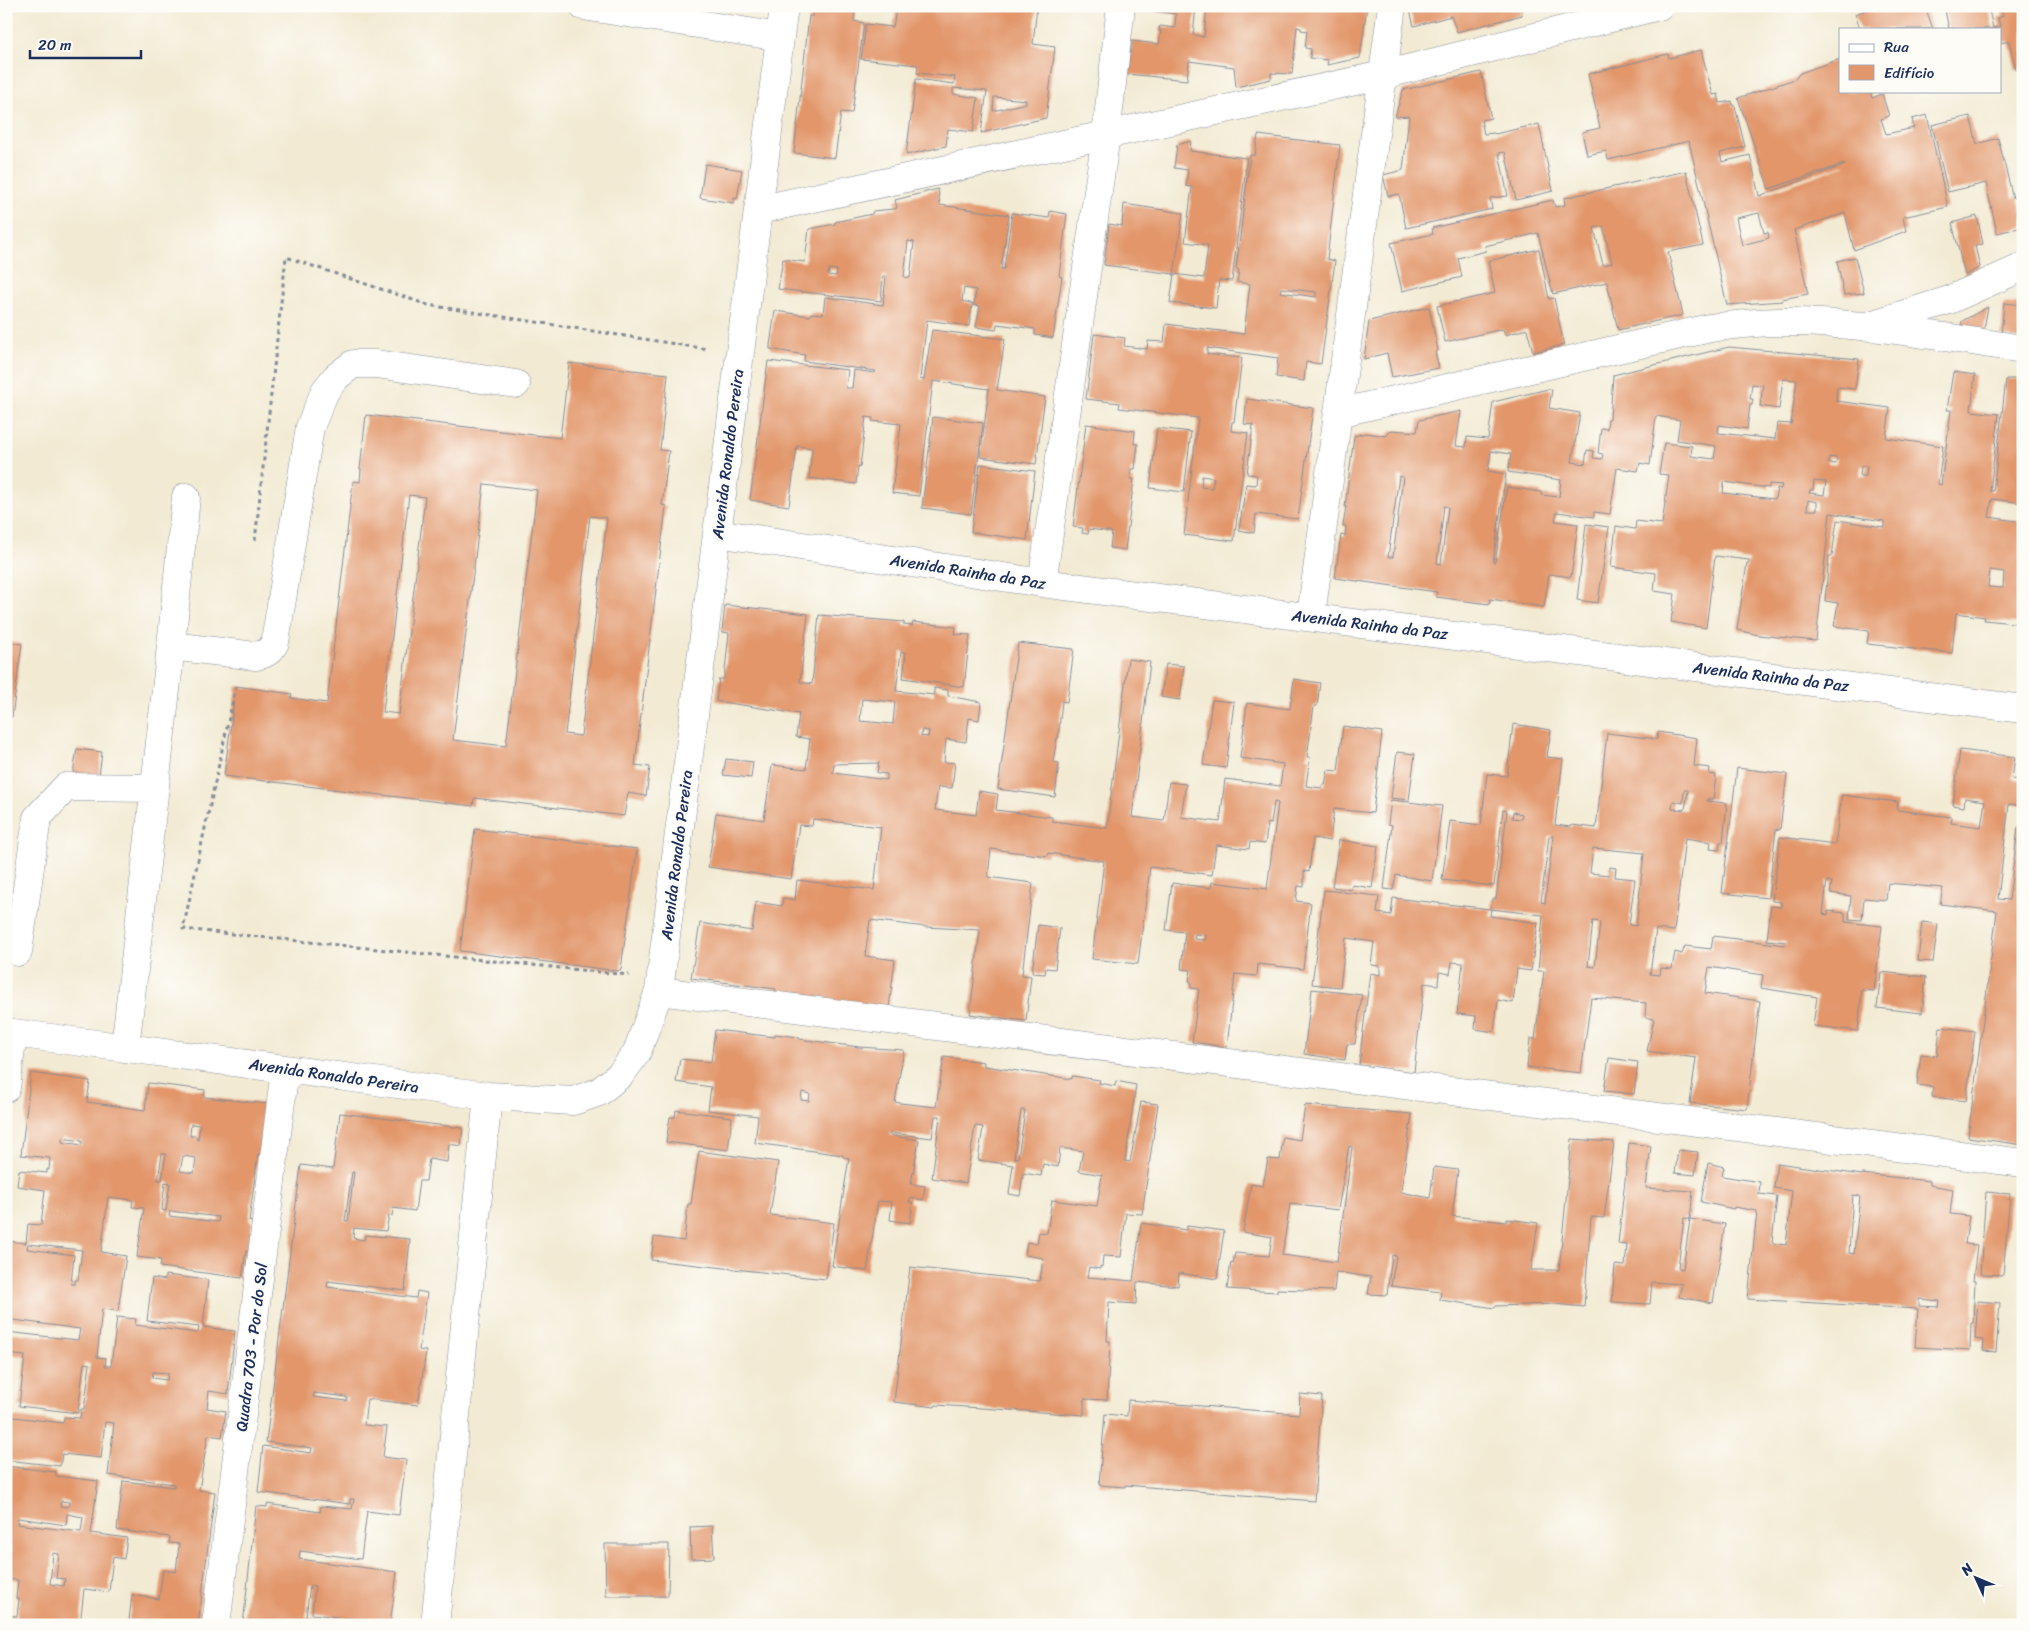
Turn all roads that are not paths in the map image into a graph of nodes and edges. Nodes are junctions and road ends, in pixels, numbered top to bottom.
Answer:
1 (584, 6) edge
2 (784, 6) edge
3 (1121, 6) edge
4 (1392, 6) edge
5 (1659, 6) edge
6 (780, 38) junction
7 (1383, 75) junction
8 (1106, 135) junction
9 (758, 210) junction
10 (2023, 267) edge
11 (1865, 326) junction
12 (2023, 349) edge
13 (516, 384) dead end
14 (1338, 413) junction
15 (186, 497) dead end
16 (717, 533) junction
17 (1042, 583) junction
18 (1311, 616) junction
19 (171, 646) junction
20 (2023, 709) edge
21 (155, 788) junction
22 (18, 952) dead end
23 (660, 984) junction
24 (10, 1032) edge
25 (125, 1048) junction
26 (285, 1069) junction
27 (6, 1088) edge
28 (488, 1096) junction
29 (2023, 1163) edge
30 (216, 1625) edge
31 (435, 1625) edge

1 - 6 street
2 - 6 street, Avenida Ronaldo Pereira
3 - 8 street
4 - 7 street
5 - 7 street
6 - 9 street, Avenida Ronaldo Pereira
7 - 8 street
7 - 14 street
8 - 9 street
8 - 17 street
9 - 16 street, Avenida Ronaldo Pereira
10 - 11 street
11 - 12 street
11 - 14 street
13 - 19 street
14 - 18 street
15 - 19 street
16 - 17 street, Avenida Rainha da Paz
16 - 23 street, Avenida Ronaldo Pereira
17 - 18 street, Avenida Rainha da Paz
18 - 20 street, Avenida Rainha da Paz
19 - 21 street
21 - 22 street
21 - 25 street
23 - 28 street, Avenida Ronaldo Pereira
23 - 29 street
24 - 25 street, Avenida Ronaldo Pereira
24 - 27 street
25 - 26 street, Avenida Ronaldo Pereira
26 - 28 street, Avenida Ronaldo Pereira
26 - 30 street, Quadra 703 - Por do Sol
28 - 31 street

